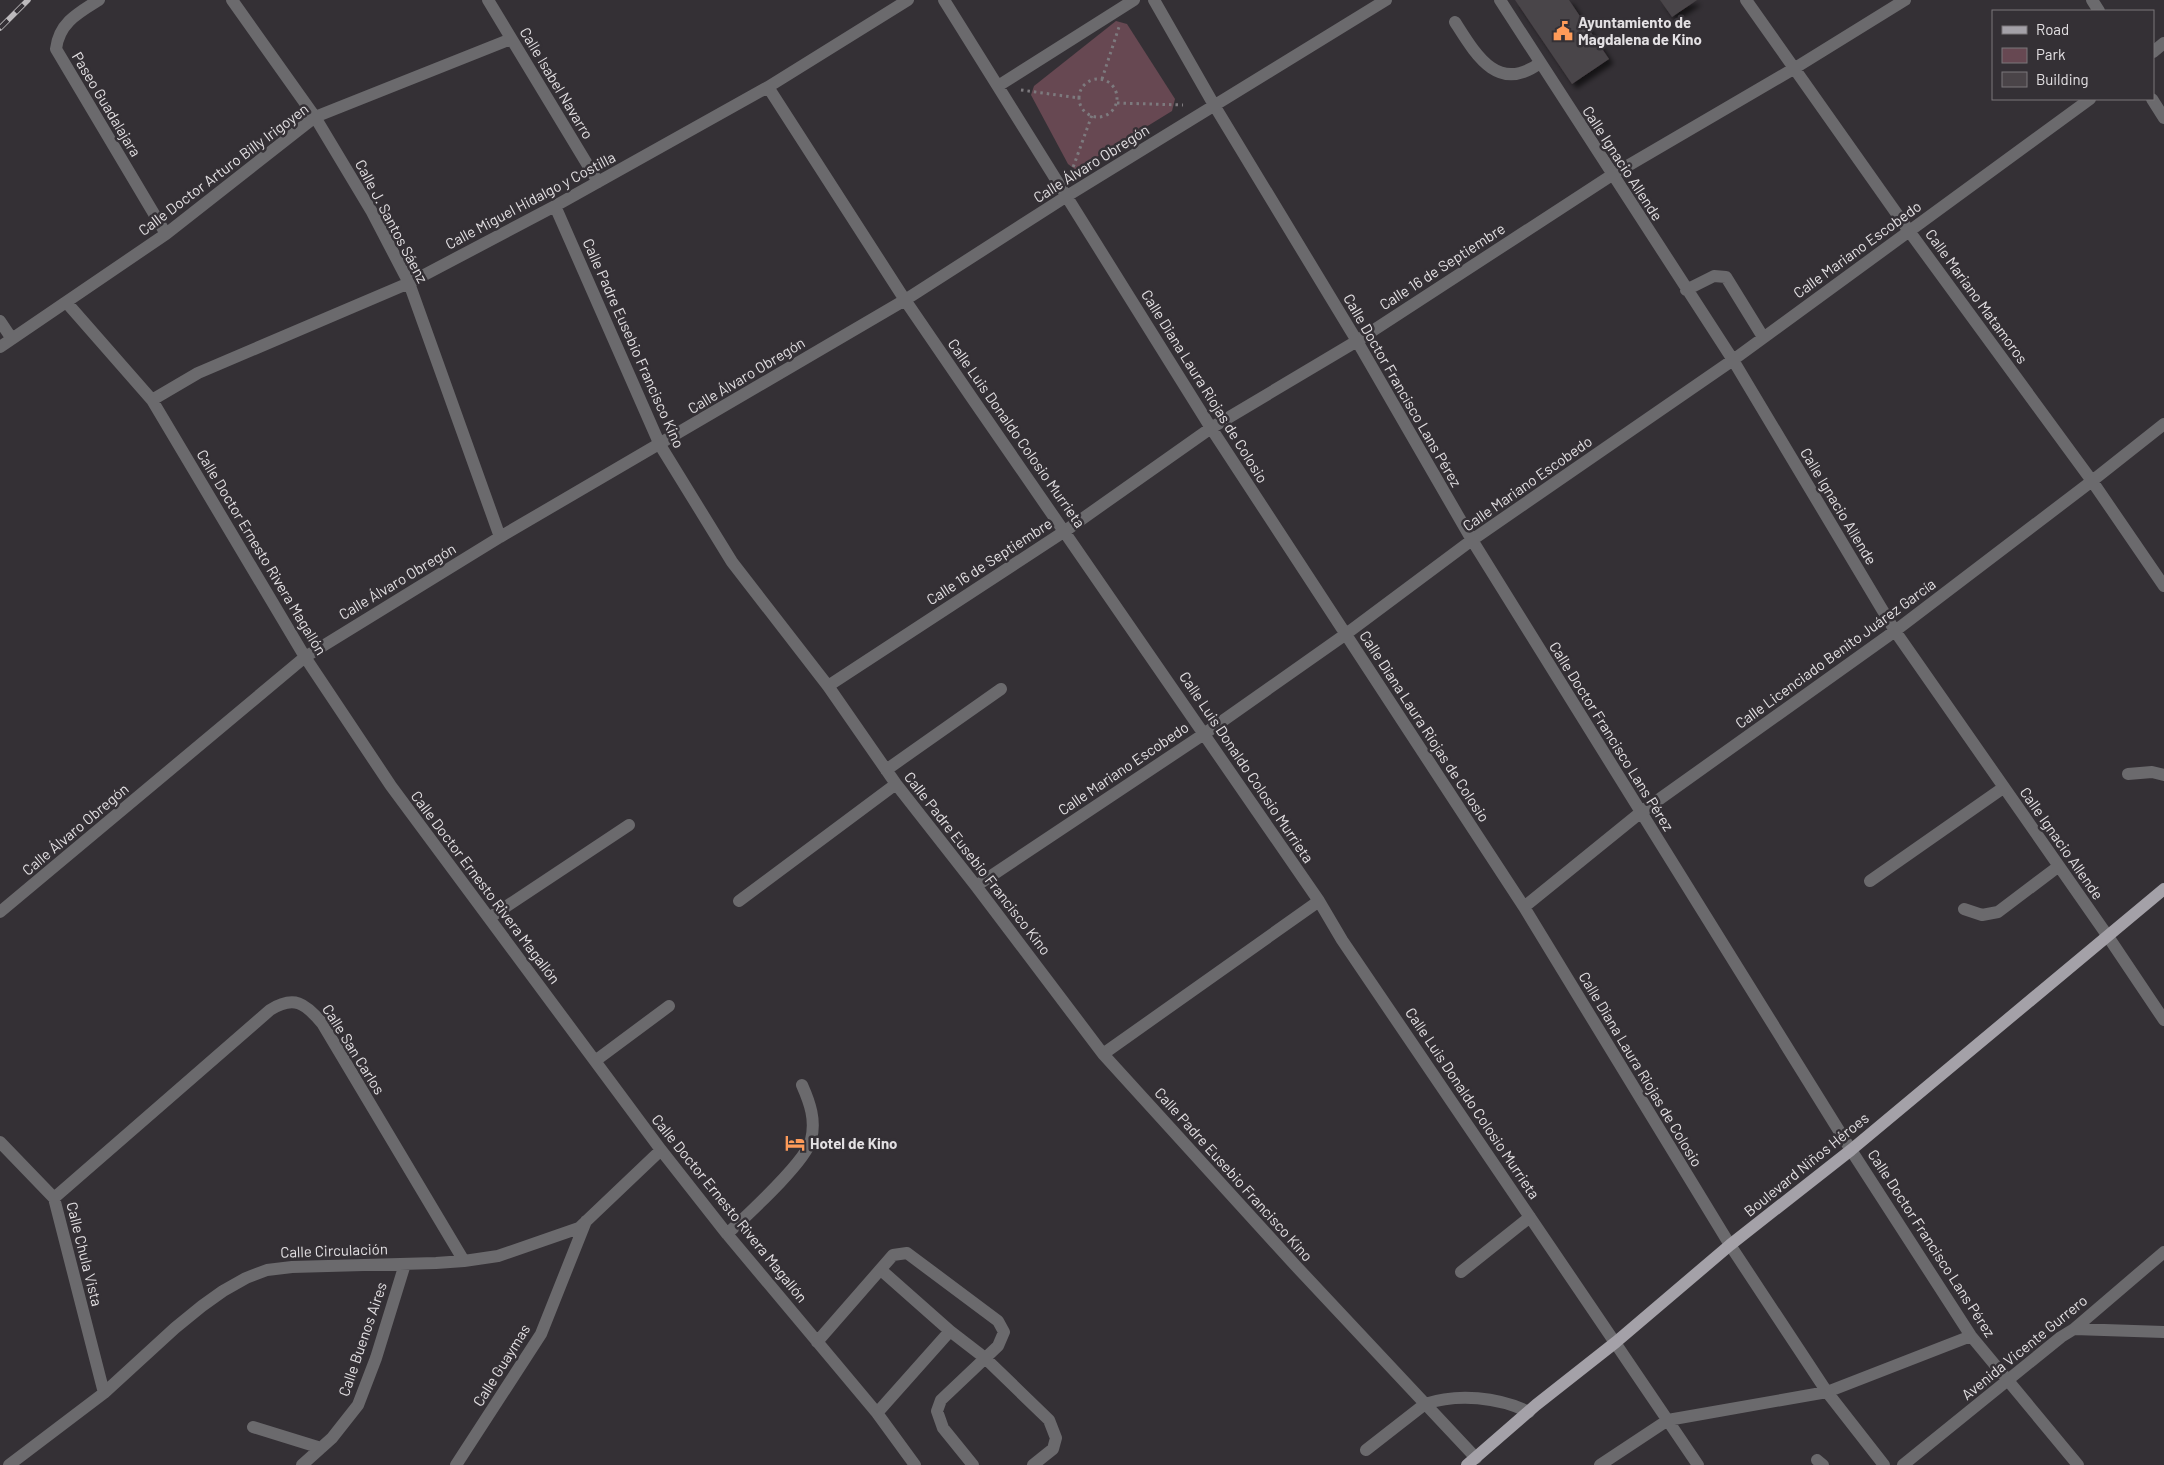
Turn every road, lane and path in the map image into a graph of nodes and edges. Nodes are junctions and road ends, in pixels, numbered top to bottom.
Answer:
1 (98, 0) edge
2 (232, 0) edge
3 (488, 0) edge
4 (908, 0) edge
5 (944, 0) edge
6 (1134, 0) edge
7 (1154, 0) edge
8 (1386, 0) edge
9 (1500, 0) edge
10 (1746, 0) edge
11 (1904, 0) edge
12 (1121, 22) dead end
13 (1455, 22) dead end
14 (511, 39) junction
15 (2164, 43) edge
16 (2154, 51) edge
17 (1540, 63) junction
18 (1795, 68) junction
19 (1102, 79) junction
20 (998, 86) junction
21 (768, 88) junction
22 (1079, 98) junction
23 (2089, 100) edge
24 (2153, 100) edge
25 (1117, 103) junction
26 (1214, 105) junction
27 (1092, 115) junction
28 (315, 117) junction
29 (2164, 118) edge
30 (1612, 175) junction
31 (598, 182) junction
32 (1067, 196) junction
33 (555, 206) junction
34 (1909, 231) junction
35 (166, 234) junction
36 (409, 283) junction
37 (1686, 290) junction
38 (905, 300) junction
39 (67, 302) junction
40 (0, 321) edge
41 (1763, 337) junction
42 (12, 339) junction
43 (1357, 341) junction
44 (0, 347) edge
45 (1733, 360) junction
46 (152, 400) junction
47 (2164, 424) edge
48 (1210, 428) junction
49 (660, 445) junction
50 (2092, 481) junction
51 (1065, 531) junction
52 (500, 537) junction
53 (1472, 540) junction
54 (2164, 586) edge
55 (1895, 631) junction
56 (1346, 634) junction
57 (305, 656) junction
58 (828, 686) junction
59 (1001, 689) dead end
60 (1204, 734) junction
61 (886, 770) junction
62 (2128, 774) dead end
63 (2164, 775) edge
64 (896, 784) junction
65 (2003, 788) junction
66 (1640, 813) junction
67 (629, 825) dead end
68 (2059, 866) junction
69 (1870, 881) dead end
70 (976, 886) junction
71 (2164, 888) edge
72 (738, 901) dead end
73 (1319, 901) junction
74 (1524, 907) junction
75 (1964, 909) dead end
76 (0, 912) edge
77 (489, 918) junction
78 (2107, 935) junction
79 (669, 1006) dead end
80 (2164, 1020) edge
81 (1103, 1054) junction
82 (595, 1061) junction
83 (802, 1085) dead end
84 (0, 1142) edge
85 (661, 1150) junction
86 (1851, 1150) junction
87 (54, 1198) junction
88 (1530, 1217) junction
89 (586, 1221) junction
90 (727, 1234) junction
91 (1730, 1245) junction
92 (2164, 1252) edge
93 (464, 1262) junction
94 (405, 1264) junction
95 (881, 1270) junction
96 (1460, 1272) dead end
97 (2074, 1329) junction
98 (950, 1331) junction
99 (2164, 1332) edge
100 (1971, 1336) junction
101 (817, 1342) junction
102 (1616, 1342) junction
103 (985, 1358) junction
104 (2009, 1380) junction
105 (1827, 1392) junction
106 (104, 1394) junction
107 (1426, 1404) junction
108 (1529, 1412) junction
109 (877, 1413) junction
110 (1668, 1420) junction
111 (253, 1428) dead end
112 (321, 1448) junction
113 (1366, 1450) dead end
114 (1475, 1463) edge
115 (9, 1465) edge
116 (302, 1465) edge
117 (456, 1465) edge
118 (914, 1465) edge
119 (973, 1465) edge
120 (1033, 1465) edge
121 (1600, 1465) edge
122 (1698, 1465) edge
123 (1884, 1465) edge
124 (1902, 1465) edge
125 (2078, 1465) edge

1 - 35 street, Paseo Guadalajara
2 - 28 street, Calle J. Santos Sáenz
3 - 14 street, Calle Isabel Navarro
4 - 21 street, Calle Miguel Hidalgo y Costilla
5 - 20 street, Calle Diana Laura Riojas de Colosio
6 - 20 street
7 - 26 street, Calle Doctor Francisco Lans Pérez
8 - 26 street, Calle Álvaro Obregón
9 - 17 street, Calle Ignacio Allende
10 - 18 street, Calle Mariano Matamoros
11 - 18 street, Calle 16 de Septiembre
12 - 19 path
13 - 17 street
14 - 28 street, Calle Doctor Arturo Billy Irigoyen
14 - 31 street, Calle Isabel Navarro
15 - 16 street
17 - 30 street, Calle Ignacio Allende
18 - 30 street, Calle 16 de Septiembre
18 - 34 street, Calle Mariano Matamoros
19 - 22 path
19 - 25 path
20 - 22 path
20 - 32 street, Calle Diana Laura Riojas de Colosio
21 - 31 street, Calle Miguel Hidalgo y Costilla
21 - 38 street, Calle Luis Donaldo Colosio Murrieta
22 - 27 path
23 - 34 street, Calle Mariano Escobedo
24 - 29 street
25 - 26 path
25 - 27 path
26 - 32 street, Calle Álvaro Obregón
26 - 43 street, Calle Doctor Francisco Lans Pérez
27 - 32 path
28 - 35 street, Calle Doctor Arturo Billy Irigoyen
28 - 36 street, Calle J. Santos Sáenz
30 - 37 street, Calle Ignacio Allende
30 - 43 street, Calle 16 de Septiembre
31 - 33 street, Calle Miguel Hidalgo y Costilla
32 - 38 street, Calle Álvaro Obregón
32 - 48 street, Calle Diana Laura Riojas de Colosio
33 - 36 street, Calle Miguel Hidalgo y Costilla
33 - 49 street, Calle Padre Eusebio Francisco Kino
34 - 41 street, Calle Mariano Escobedo
34 - 50 street, Calle Mariano Matamoros
35 - 39 street, Calle Doctor Arturo Billy Irigoyen
36 - 46 street, Calle Miguel Hidalgo y Costilla
36 - 52 street, Calle J. Santos Sáenz
37 - 41 street
37 - 45 street, Calle Ignacio Allende
38 - 49 street, Calle Álvaro Obregón
38 - 51 street, Calle Luis Donaldo Colosio Murrieta
39 - 42 street, Calle Doctor Arturo Billy Irigoyen
39 - 46 street, Calle Doctor Ernesto Rivera Magallón
40 - 42 street
41 - 45 street, Calle Mariano Escobedo
42 - 44 street, Calle Doctor Arturo Billy Irigoyen
43 - 48 street, Calle 16 de Septiembre
43 - 53 street, Calle Doctor Francisco Lans Pérez
45 - 53 street, Calle Mariano Escobedo
45 - 55 street, Calle Ignacio Allende
46 - 57 street, Calle Doctor Ernesto Rivera Magallón
47 - 50 street, Calle Licenciado Benito Juárez García
48 - 51 street, Calle 16 de Septiembre
48 - 56 street, Calle Diana Laura Riojas de Colosio
49 - 52 street, Calle Álvaro Obregón
49 - 58 street, Calle Padre Eusebio Francisco Kino
50 - 54 street, Calle Mariano Matamoros
50 - 55 street, Calle Licenciado Benito Juárez García
51 - 58 street, Calle 16 de Septiembre
51 - 60 street, Calle Luis Donaldo Colosio Murrieta
52 - 57 street, Calle Álvaro Obregón
53 - 56 street, Calle Mariano Escobedo
53 - 66 street, Calle Doctor Francisco Lans Pérez
55 - 65 street, Calle Ignacio Allende
55 - 66 street, Calle Licenciado Benito Juárez García
56 - 60 street, Calle Mariano Escobedo
56 - 74 street, Calle Diana Laura Riojas de Colosio
57 - 76 street, Calle Álvaro Obregón
57 - 77 street, Calle Doctor Ernesto Rivera Magallón
58 - 61 street, Calle Padre Eusebio Francisco Kino
59 - 61 street
60 - 70 street, Calle Mariano Escobedo
60 - 73 street, Calle Luis Donaldo Colosio Murrieta
61 - 64 street, Calle Padre Eusebio Francisco Kino
62 - 63 street
64 - 70 street, Calle Padre Eusebio Francisco Kino
64 - 72 street
65 - 68 street, Calle Ignacio Allende
65 - 69 street
66 - 74 street, Calle Licenciado Benito Juárez García
66 - 86 street, Calle Doctor Francisco Lans Pérez
67 - 77 street
68 - 75 street
68 - 78 street, Calle Ignacio Allende
70 - 81 street, Calle Padre Eusebio Francisco Kino
71 - 78 main road, Boulevard Niños Héroes
73 - 81 street
73 - 88 street, Calle Luis Donaldo Colosio Murrieta
74 - 91 street, Calle Diana Laura Riojas de Colosio
77 - 82 street, Calle Doctor Ernesto Rivera Magallón
78 - 80 street, Calle Ignacio Allende
78 - 86 main road, Boulevard Niños Héroes
79 - 82 street
81 - 107 street, Calle Padre Eusebio Francisco Kino
82 - 85 street, Calle Doctor Ernesto Rivera Magallón
83 - 90 street
84 - 87 street, Calle Chula Vista
85 - 89 street, Calle Circulación
85 - 90 street, Calle Doctor Ernesto Rivera Magallón
86 - 91 main road, Boulevard Niños Héroes
86 - 100 street, Calle Doctor Francisco Lans Pérez
87 - 93 street, Calle San Carlos
87 - 106 street, Calle Chula Vista
88 - 96 street
88 - 102 street, Calle Luis Donaldo Colosio Murrieta
89 - 93 street, Calle Circulación
89 - 117 street, Calle Guaymas
90 - 101 street, Calle Doctor Ernesto Rivera Magallón
91 - 102 main road, Boulevard Niños Héroes
91 - 105 street, Calle Diana Laura Riojas de Colosio
92 - 97 street, Avenida Vicente Gurrero
93 - 94 street, Calle Circulación
94 - 106 street, Calle Circulación
94 - 112 street, Calle Buenos Aires
95 - 98 street
95 - 101 street
95 - 103 street
97 - 99 street
97 - 104 street, Avenida Vicente Gurrero
98 - 103 street
98 - 109 street
100 - 104 street, Calle Doctor Francisco Lans Pérez
100 - 105 street
101 - 109 street, Calle Doctor Ernesto Rivera Magallón
102 - 108 main road, Boulevard Niños Héroes
102 - 110 street, Calle Luis Donaldo Colosio Murrieta
103 - 119 street
103 - 120 street
104 - 124 street, Avenida Vicente Gurrero
104 - 125 street, Calle Doctor Francisco Lans Pérez
105 - 110 street
105 - 123 street, Calle Diana Laura Riojas de Colosio
106 - 115 street, Calle Circulación
107 - 108 street
107 - 113 street
107 - 114 street, Calle Padre Eusebio Francisco Kino
108 - 114 main road, Boulevard Niños Héroes
109 - 118 street, Calle Doctor Ernesto Rivera Magallón
110 - 121 street
110 - 122 street, Calle Luis Donaldo Colosio Murrieta
111 - 112 street
112 - 116 street, Calle Buenos Aires

